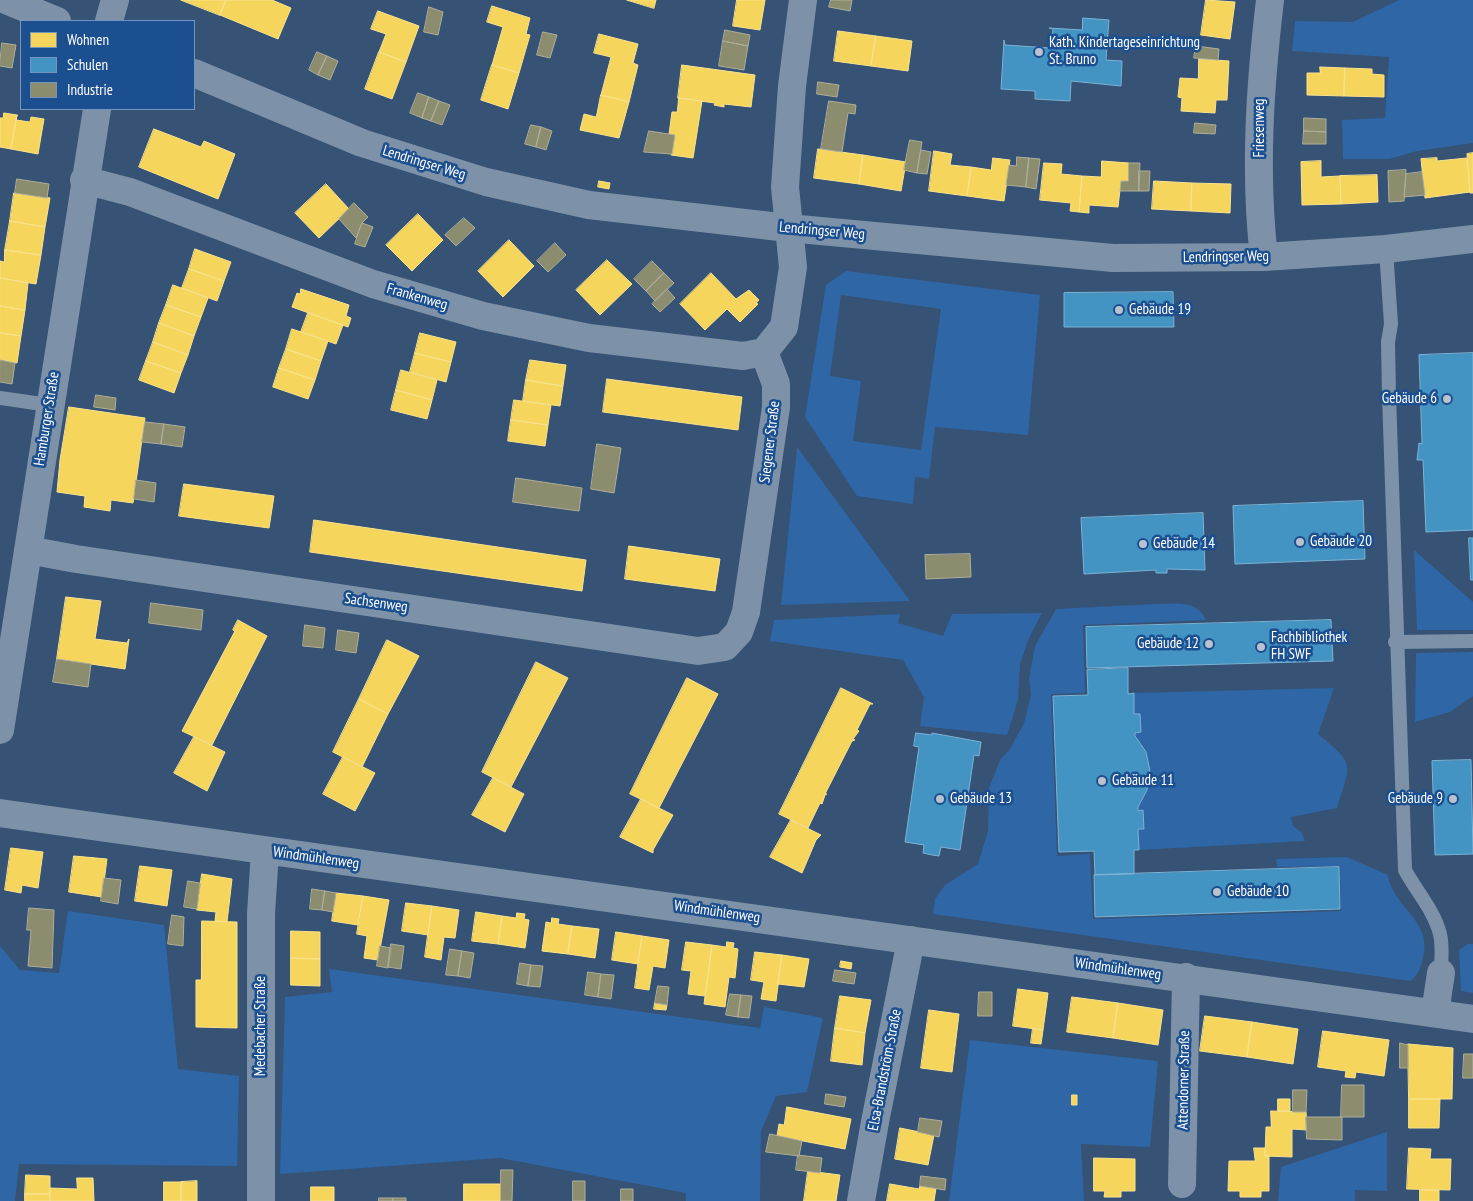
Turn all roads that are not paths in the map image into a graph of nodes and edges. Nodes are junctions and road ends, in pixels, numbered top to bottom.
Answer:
1 (6, 0) edge
2 (115, 0) edge
3 (803, 0) edge
4 (1270, 0) edge
5 (56, 20) edge
6 (109, 20) edge
7 (195, 73) edge
8 (97, 110) edge
9 (84, 180) junction
10 (788, 228) junction
11 (1473, 239) edge
12 (1386, 248) junction
13 (1264, 257) junction
14 (764, 352) junction
15 (0, 398) edge
16 (49, 405) junction
17 (28, 550) junction
18 (1473, 641) edge
19 (1395, 642) junction
20 (725, 647) joint
21 (0, 730) edge
22 (0, 813) edge
23 (265, 851) junction
24 (911, 940) junction
25 (1441, 973) joint
26 (1186, 977) junction
27 (1435, 1013) junction
28 (1473, 1019) edge
29 (1182, 1184) dead end
30 (260, 1201) edge
31 (861, 1201) edge

1 - 5 street
2 - 6 street
3 - 10 street
4 - 13 street, Friesenweg
7 - 10 street, Lendringser Weg
8 - 9 street, Hamburger Straße
9 - 14 street, Frankenweg
9 - 16 street, Hamburger Straße
10 - 13 street, Lendringser Weg
10 - 14 street
11 - 12 street, Lendringser Weg
12 - 13 street, Lendringser Weg
12 - 19 lane
14 - 20 street, Siegener Straße
15 - 16 lane
16 - 17 street, Hamburger Straße
17 - 20 street, Sachsenweg
17 - 21 street, Hamburger Straße
18 - 19 lane
19 - 25 lane
22 - 23 street, Windmühlenweg
23 - 24 street, Windmühlenweg
23 - 30 street, Medebacher Straße
24 - 26 street, Windmühlenweg
24 - 31 street, Elsa-Brandström-Straße
25 - 27 street
26 - 27 street, Windmühlenweg
26 - 29 street, Attendorner Straße
27 - 28 street, Windmühlenweg

